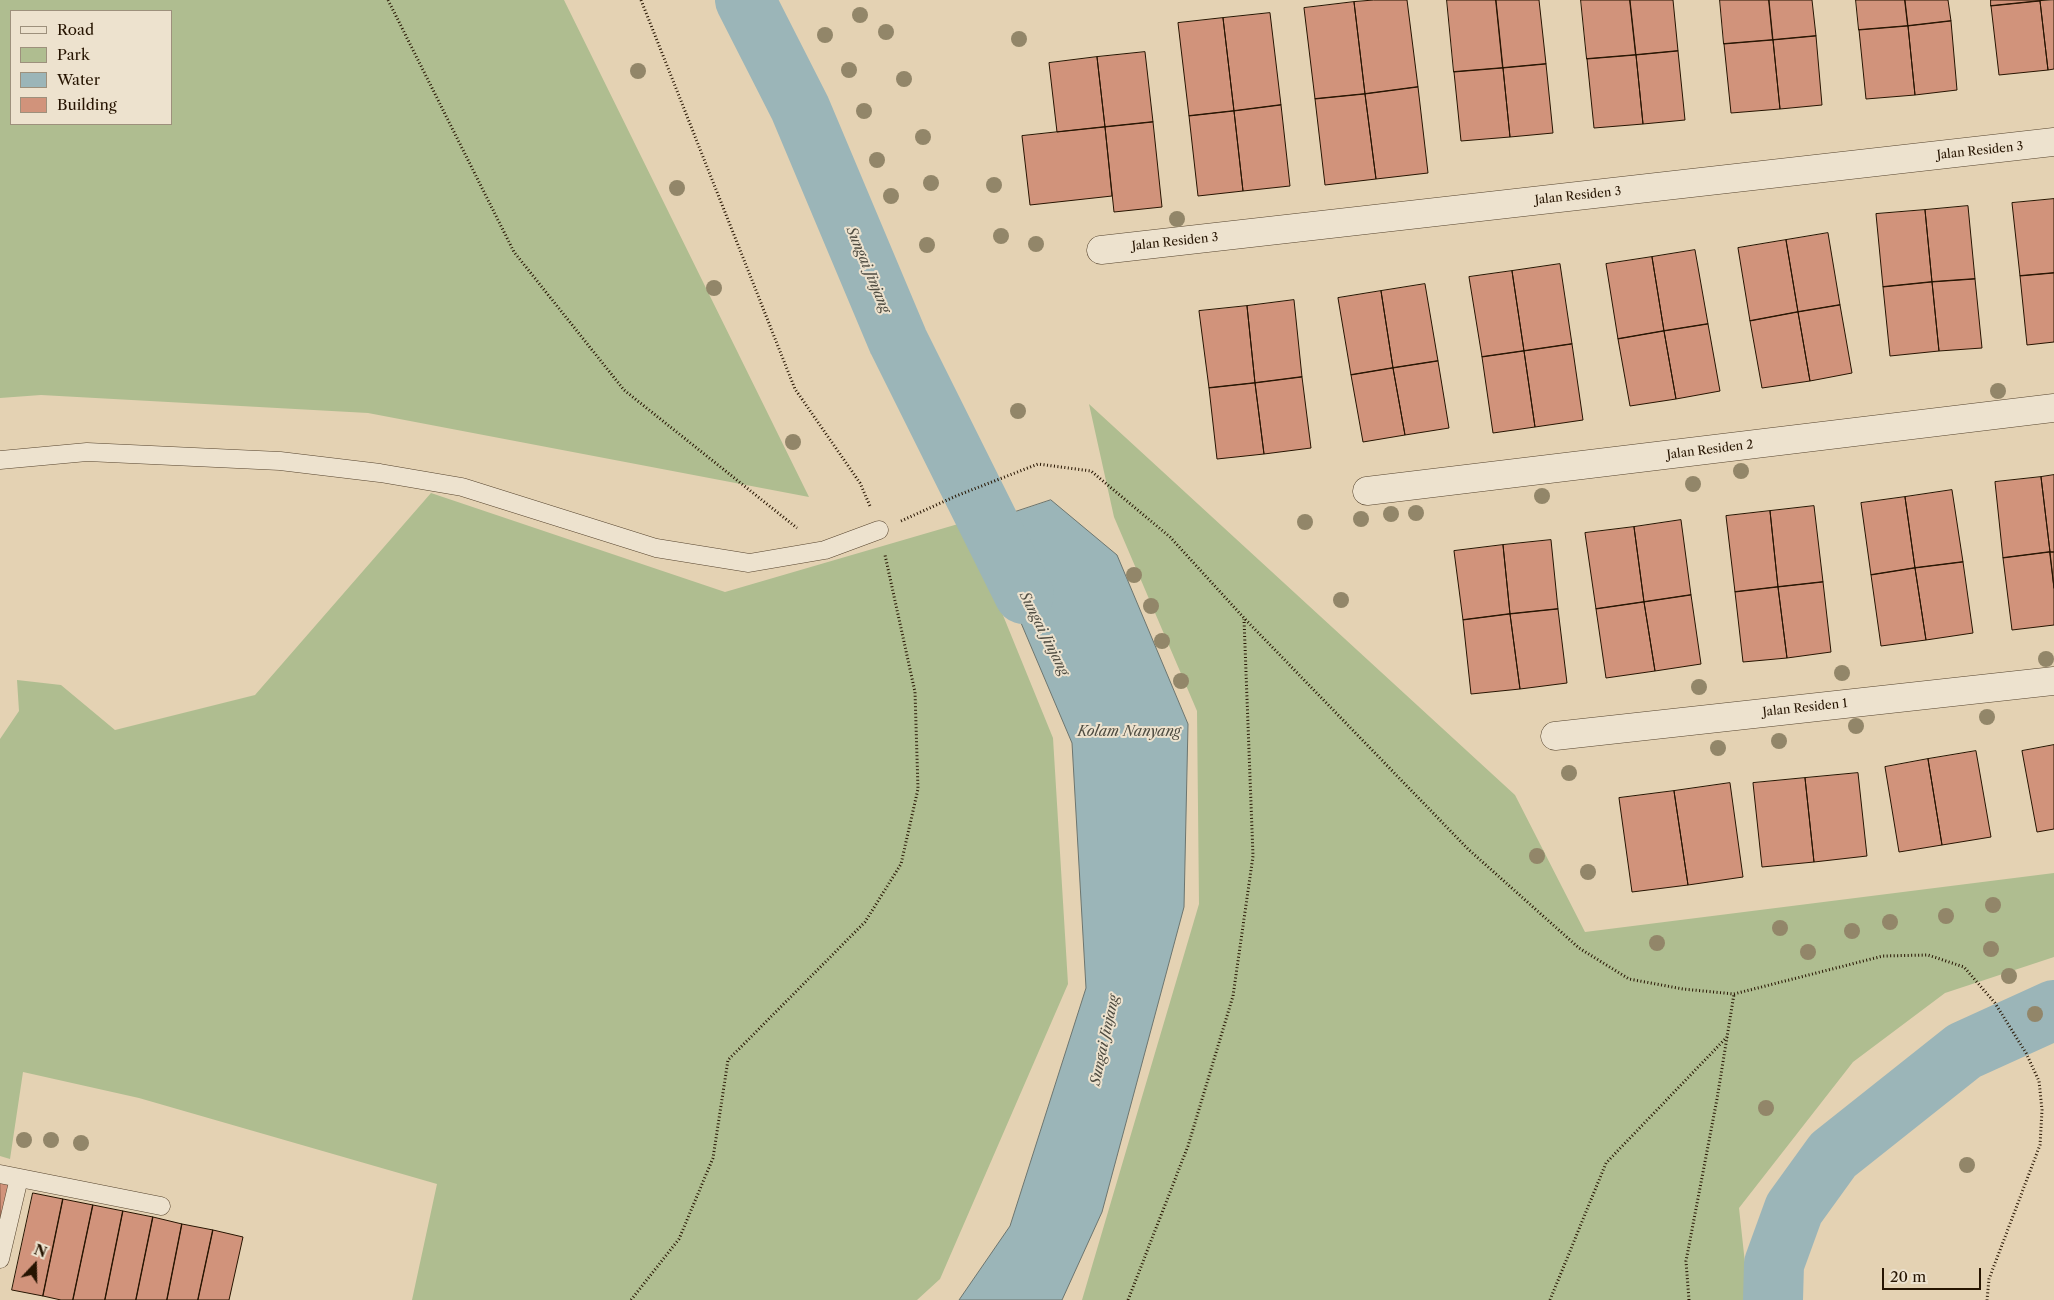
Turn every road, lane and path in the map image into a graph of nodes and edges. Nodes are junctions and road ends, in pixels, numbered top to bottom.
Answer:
1 (388, 0) edge
2 (641, 0) edge
3 (2054, 142) edge
4 (1102, 250) dead end
5 (2054, 408) edge
6 (0, 460) edge
7 (1367, 491) dead end
8 (879, 530) junction
9 (825, 550) junction
10 (1244, 618) junction
11 (2054, 681) edge
12 (1555, 736) dead end
13 (1734, 994) junction
14 (1727, 1037) junction
15 (0, 1174) edge
16 (19, 1178) junction
17 (161, 1206) dead end
18 (0, 1259) edge
19 (631, 1300) edge
20 (1128, 1300) edge
21 (1550, 1300) edge
22 (1689, 1300) edge
23 (1987, 1300) edge

1 - 9 path
2 - 8 path
3 - 4 street, Jalan Residen 3
5 - 7 street, Jalan Residen 2
6 - 9 lane
8 - 9 lane
8 - 10 path
8 - 19 path
10 - 13 path
10 - 20 path
11 - 12 street, Jalan Residen 1
13 - 14 path
13 - 23 path
14 - 21 path
14 - 22 path
15 - 16 lane
16 - 17 lane
16 - 18 lane

